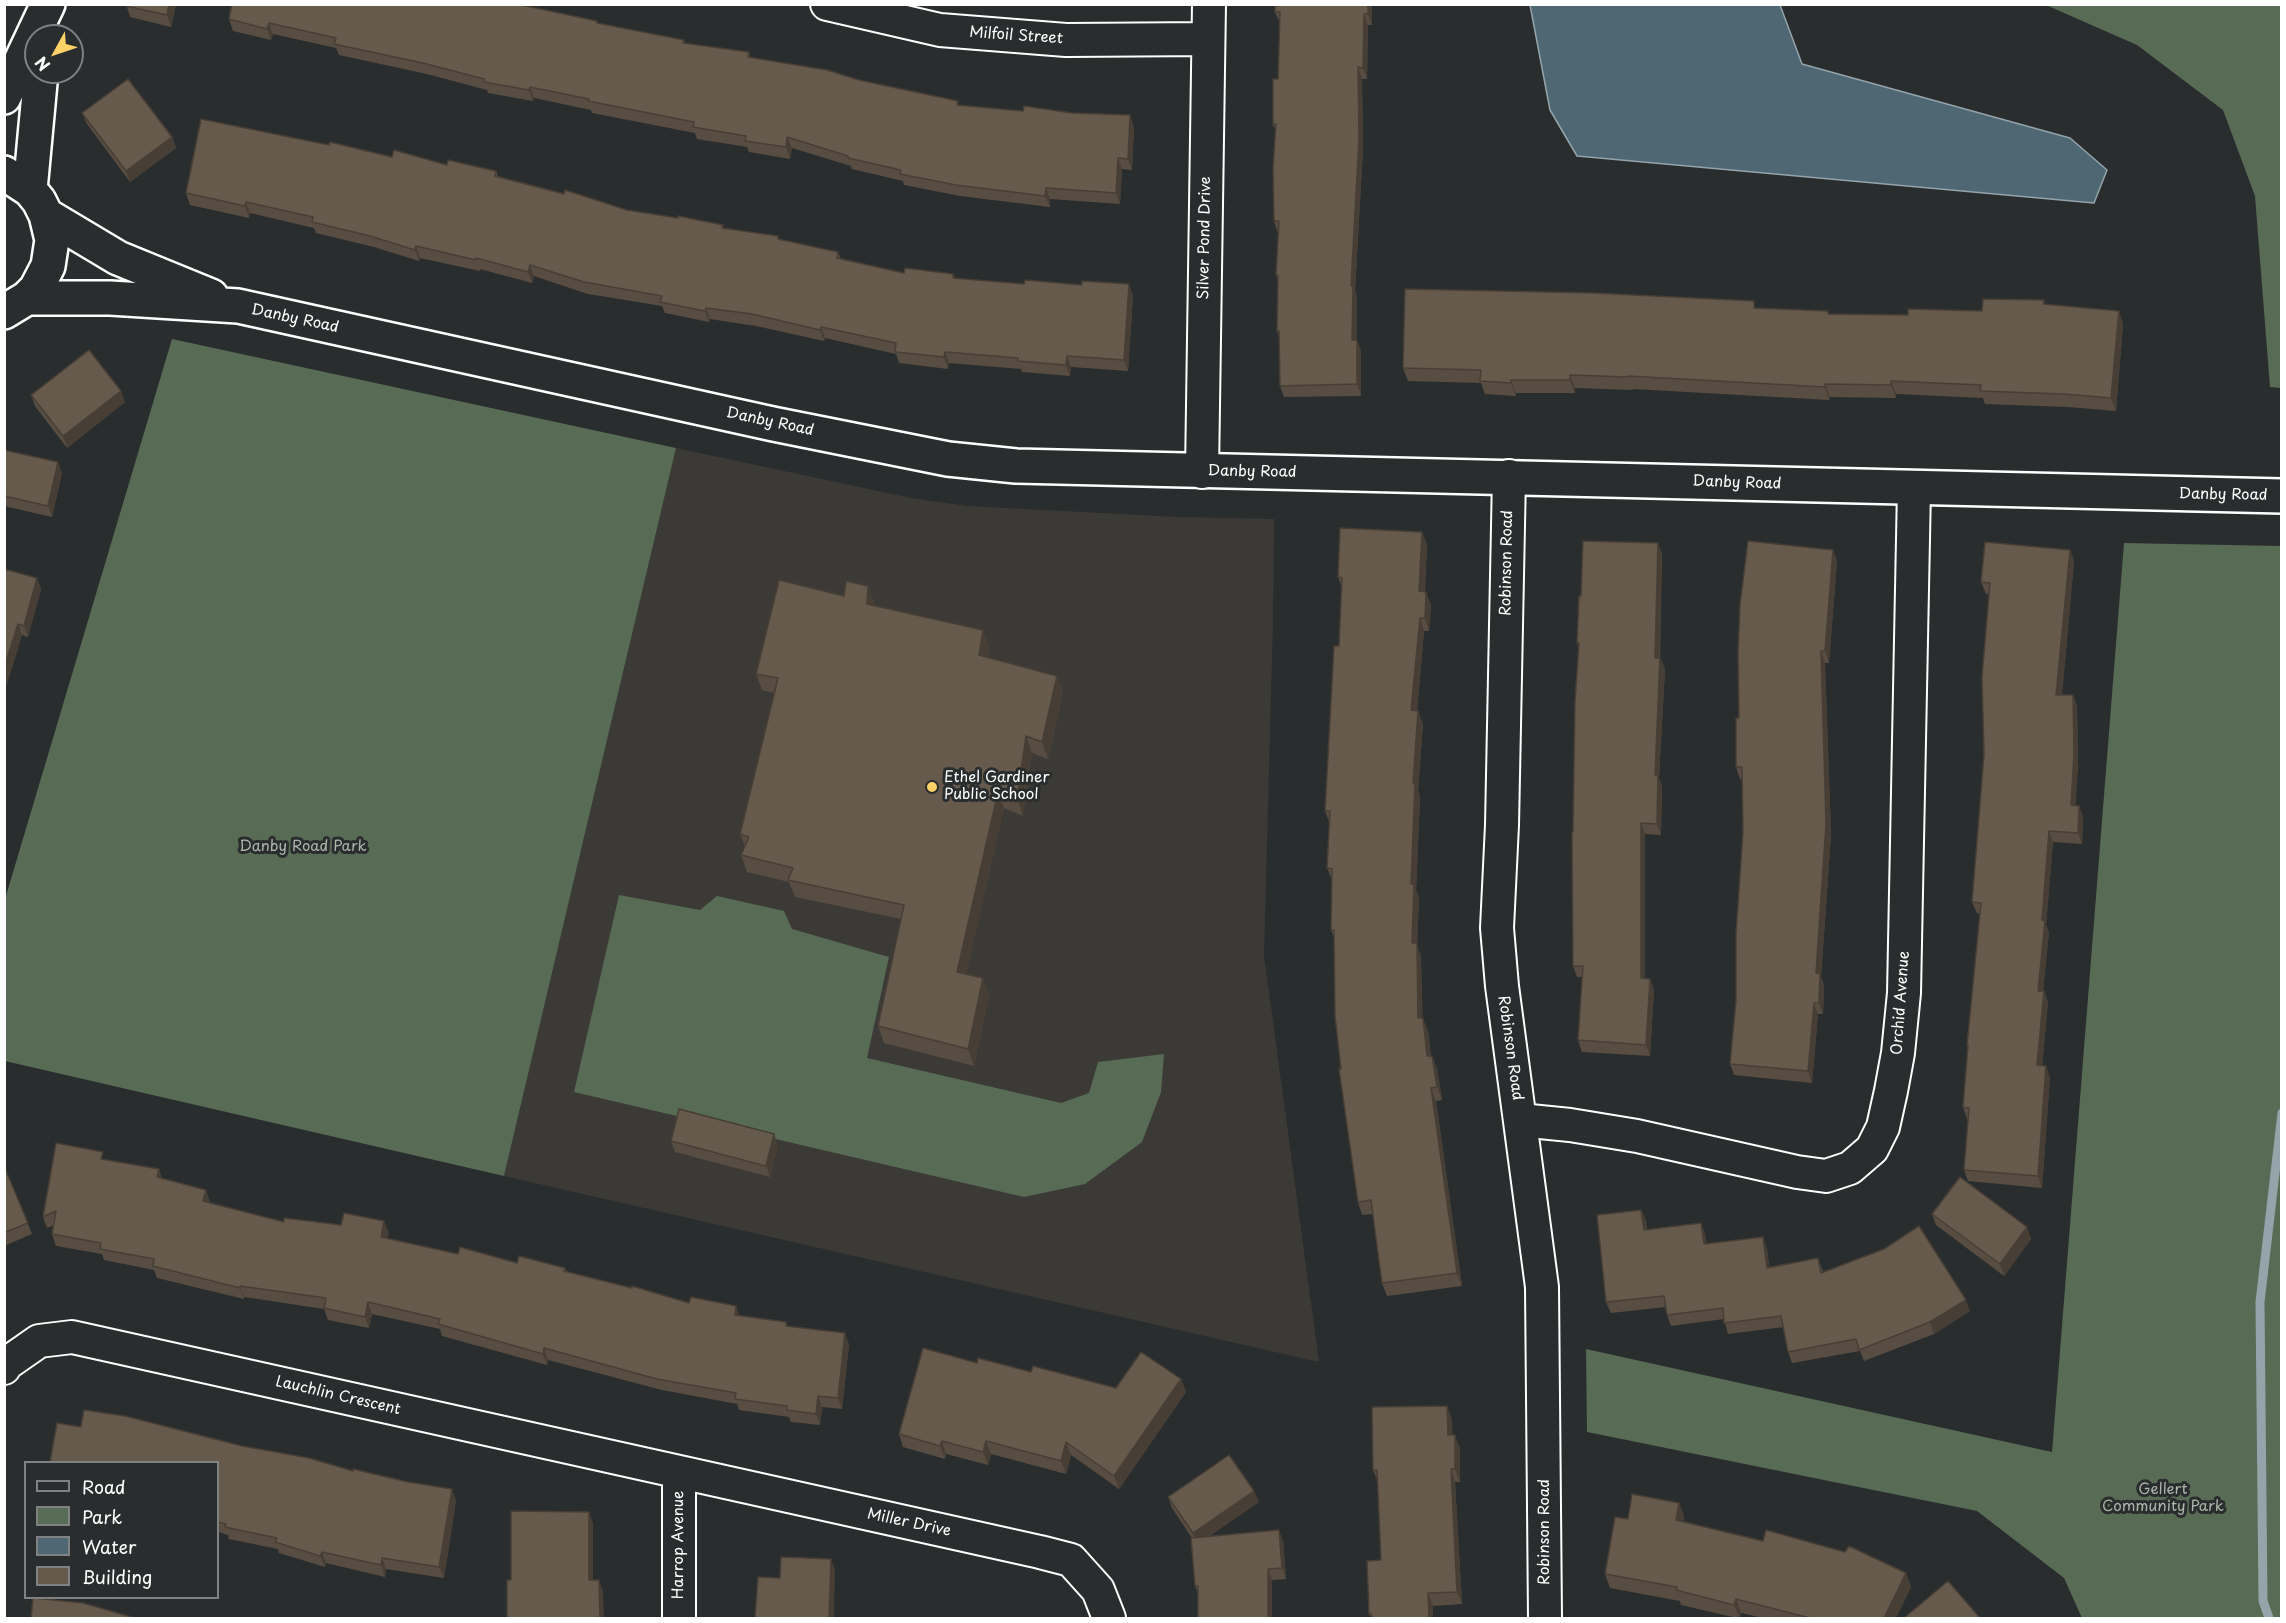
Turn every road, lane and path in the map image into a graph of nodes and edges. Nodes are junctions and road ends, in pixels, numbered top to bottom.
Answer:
1 (827, 4) edge
2 (1209, 4) edge
3 (45, 18) edge
4 (1208, 39) junction
5 (40, 84) edge
6 (4, 97) edge
7 (27, 192) edge
8 (16, 305) edge
9 (238, 306) junction
10 (1203, 472) junction
11 (1509, 476) junction
12 (1914, 488) junction
13 (2282, 496) edge
14 (1520, 1120) junction
15 (4, 1368) edge
16 (679, 1472) junction
17 (679, 1618) edge
18 (1109, 1618) edge
19 (1545, 1618) edge

1 - 4 street, Milfoil Street
2 - 4 street, Silver Pond Drive
3 - 6 street
4 - 10 street, Silver Pond Drive
5 - 7 street
7 - 8 street
7 - 9 street, Danby Road
8 - 9 street, Danby Road
9 - 10 street, Danby Road
10 - 11 street, Danby Road
11 - 12 street, Danby Road
11 - 14 street, Robinson Road
12 - 13 street, Danby Road
12 - 14 street, Orchid Avenue
14 - 19 street, Robinson Road
15 - 16 street, Lauchlin Crescent
16 - 17 street, Harrop Avenue
16 - 18 street, Miller Drive

